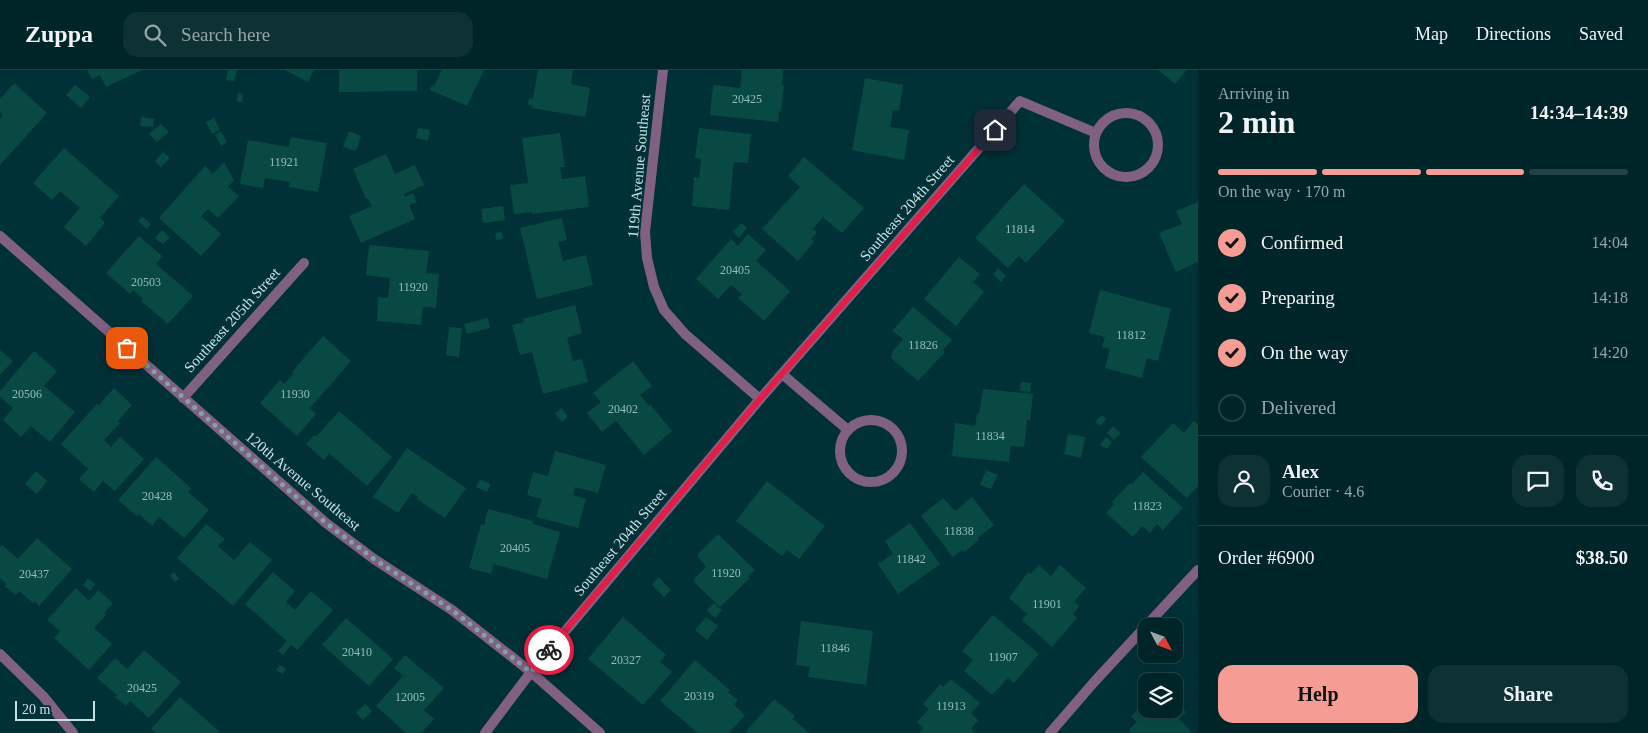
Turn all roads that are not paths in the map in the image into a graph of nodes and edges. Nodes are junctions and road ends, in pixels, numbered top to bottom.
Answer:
1 (663, 70) edge
2 (1096, 133) junction
3 (0, 236) edge
4 (304, 263) dead end
5 (782, 374) junction
6 (183, 398) junction
7 (760, 399) junction
8 (848, 430) junction
9 (1198, 570) edge
10 (0, 654) edge
11 (531, 672) junction
12 (73, 733) edge
13 (486, 733) edge
14 (600, 733) edge
15 (1050, 733) edge

1 - 7 street, 119th Avenue Southeast
2 - 2 street
2 - 5 street, Southeast 204th Street
3 - 6 street, 120th Avenue Southeast
4 - 6 street, Southeast 205th Street
5 - 7 street, Southeast 204th Street
5 - 8 street
6 - 11 street, 120th Avenue Southeast
7 - 11 street, Southeast 204th Street
8 - 8 street
9 - 15 street
10 - 12 street
11 - 13 street, Southeast 204th Street
11 - 14 street, 120th Avenue Southeast

